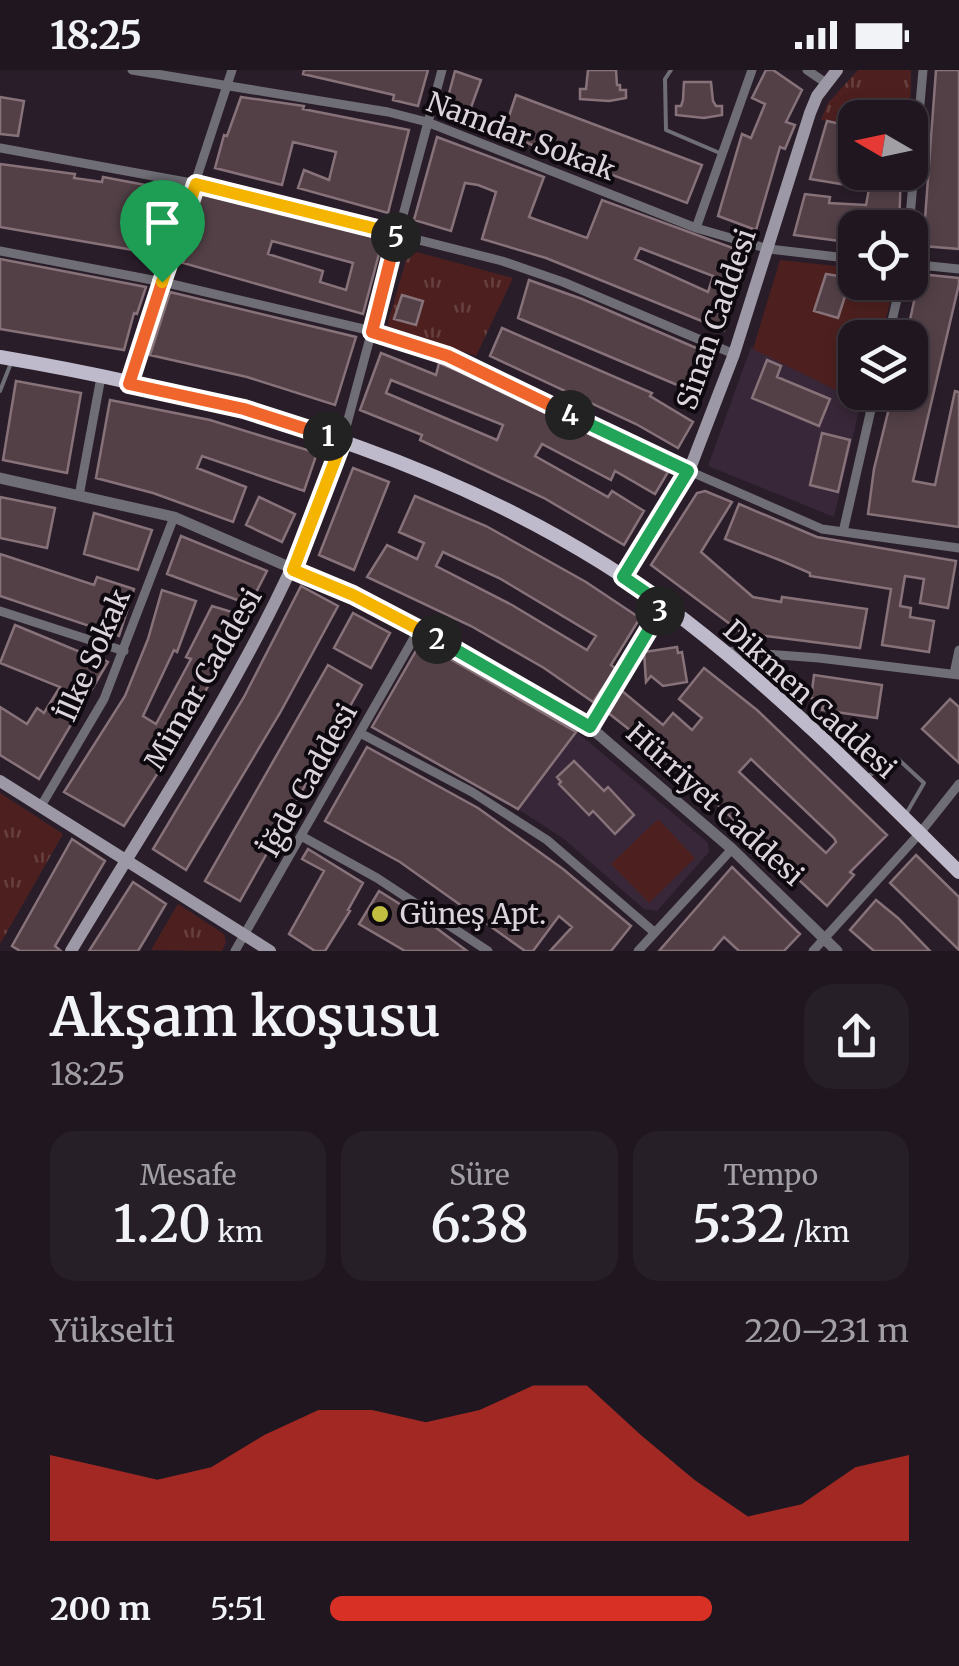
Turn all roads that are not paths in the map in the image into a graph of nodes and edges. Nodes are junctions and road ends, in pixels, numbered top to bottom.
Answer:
1 (132, 70) edge
2 (232, 70) edge
3 (442, 70) edge
4 (672, 70) edge
5 (752, 70) edge
6 (807, 70) edge
7 (837, 70) edge
8 (923, 70) edge
9 (826, 83) junction
10 (228, 85) junction
11 (427, 122) junction
12 (0, 148) edge
13 (722, 154) junction
14 (196, 184) junction
15 (911, 210) edge
16 (696, 228) junction
17 (397, 234) junction
18 (768, 249) junction
19 (0, 251) edge
20 (838, 257) edge
21 (928, 266) edge
22 (959, 269) edge
23 (162, 282) junction
24 (372, 332) junction
25 (734, 354) junction
26 (6, 358) edge
27 (100, 377) junction
28 (129, 384) junction
29 (0, 391) edge
30 (871, 410) edge
31 (342, 442) junction
32 (688, 471) junction
33 (0, 478) edge
34 (78, 496) junction
35 (174, 516) junction
36 (843, 532) junction
37 (959, 548) edge
38 (293, 570) junction
39 (623, 577) junction
40 (664, 605) junction
41 (0, 611) edge
42 (419, 630) junction
43 (722, 650) junction
44 (959, 650) edge
45 (124, 651) junction
46 (956, 675) edge
47 (590, 727) junction
48 (360, 733) junction
49 (863, 779) junction
50 (0, 780) edge
51 (959, 784) edge
52 (41, 806) junction
53 (904, 818) junction
54 (920, 834) junction
55 (303, 838) junction
56 (732, 849) junction
57 (125, 861) junction
58 (959, 872) edge
59 (654, 932) junction
60 (245, 935) junction
61 (824, 938) junction
62 (72, 951) edge
63 (235, 951) edge
64 (270, 951) edge
65 (488, 951) edge
66 (638, 951) edge
67 (812, 951) edge
68 (837, 951) edge

1 - 10 street, Namdar Sokak
2 - 10 street
3 - 11 street, Mimar Caddesi
4 - 13 lane
5 - 13 street
6 - 9 street
7 - 9 main road, Sinan Caddesi
8 - 15 street
9 - 18 main road, Sinan Caddesi
10 - 11 street, Namdar Sokak
10 - 14 street
11 - 16 street, Namdar Sokak
11 - 17 street, Mimar Caddesi
12 - 14 street
13 - 16 street
14 - 17 street
14 - 23 street
16 - 18 street, Namdar Sokak
17 - 24 street, Mimar Caddesi
17 - 25 street
18 - 20 street, Namdar Sokak
18 - 25 main road, Sinan Caddesi
19 - 23 street
21 - 22 street
23 - 24 street
23 - 28 street
24 - 31 street, Mimar Caddesi
24 - 32 street
25 - 32 main road, Sinan Caddesi
26 - 27 main road, Dikmen Caddesi
26 - 29 lane
27 - 28 main road, Dikmen Caddesi
27 - 34 street
28 - 31 main road, Dikmen Caddesi
30 - 36 street
31 - 38 main road, Mimar Caddesi
31 - 39 main road, Dikmen Caddesi
32 - 36 street
32 - 39 main road, Sinan Caddesi
33 - 34 street, Hürriyet Caddesi
34 - 35 street, Hürriyet Caddesi
35 - 38 street, Hürriyet Caddesi
35 - 45 street, İlke Sokak
36 - 37 street
38 - 42 street, Hürriyet Caddesi
38 - 57 main road, Mimar Caddesi
39 - 40 main road, Dikmen Caddesi
40 - 43 main road, Dikmen Caddesi
40 - 47 street
41 - 45 street
42 - 47 street, Hürriyet Caddesi
42 - 48 street, İğde Caddesi
43 - 46 street
43 - 49 main road, Dikmen Caddesi
44 - 46 street
45 - 52 street, İlke Sokak
47 - 56 street, Hürriyet Caddesi
48 - 55 street, İğde Caddesi
48 - 59 street
49 - 53 main road, Dikmen Caddesi
49 - 53 lane
50 - 52 main road
51 - 54 street
52 - 57 main road
53 - 54 main road, Dikmen Caddesi
54 - 58 main road, Dikmen Caddesi
54 - 61 street
55 - 60 street, İğde Caddesi
55 - 65 street
56 - 59 street
56 - 61 street, Hürriyet Caddesi
57 - 60 main road
57 - 62 main road, Mimar Caddesi
59 - 66 street
60 - 63 street, İğde Caddesi
60 - 64 main road
61 - 67 street
61 - 68 street, Hürriyet Caddesi

